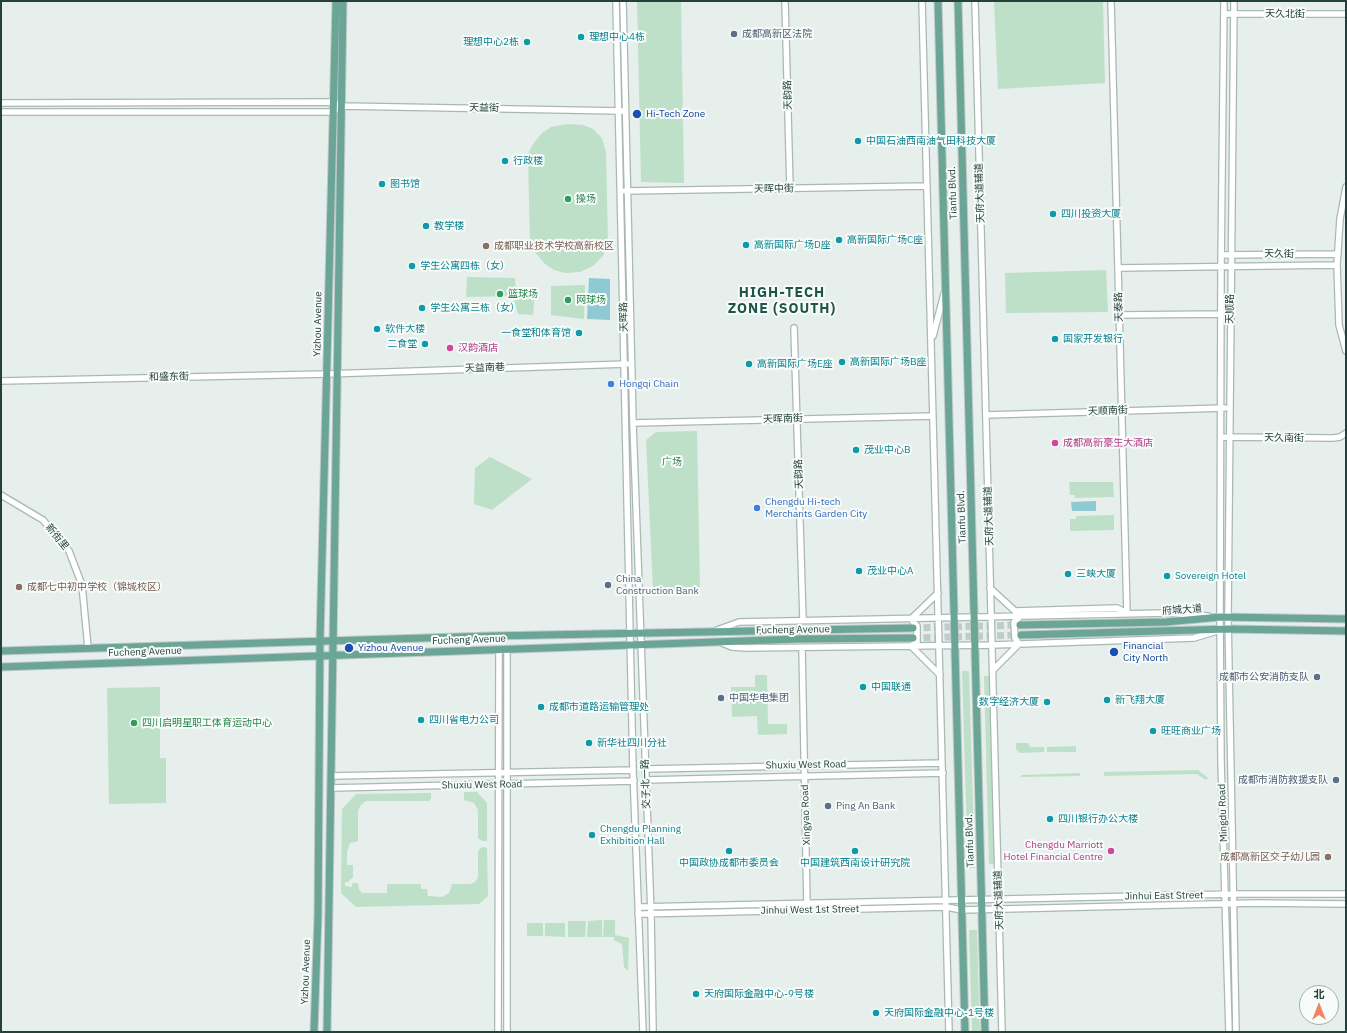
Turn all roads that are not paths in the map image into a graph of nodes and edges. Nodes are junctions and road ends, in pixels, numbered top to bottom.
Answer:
1 (336, 1) edge
2 (343, 1) edge
3 (616, 1) edge
4 (623, 1) edge
5 (785, 1) edge
6 (922, 1) edge
7 (938, 1) edge
8 (958, 1) edge
9 (975, 1) edge
10 (1111, 1) edge
11 (1224, 1) edge
12 (1234, 1) edge
13 (1224, 14) junction
14 (1234, 14) junction
15 (1346, 14) edge
16 (333, 102) junction
17 (1, 103) edge
18 (341, 106) junction
19 (619, 111) junction
20 (626, 111) junction
21 (1, 112) edge
22 (333, 112) junction
23 (927, 186) junction
24 (1346, 187) edge
25 (790, 188) junction
26 (621, 191) junction
27 (628, 191) junction
28 (1230, 254) junction
29 (1338, 254) junction
30 (1221, 255) junction
31 (1337, 265) junction
32 (1221, 266) junction
33 (1230, 266) junction
34 (1118, 268) junction
35 (946, 288) junction
36 (1119, 314) junction
37 (1221, 314) junction
38 (794, 328) dead end
39 (931, 342) junction
40 (1346, 351) edge
41 (625, 364) junction
42 (632, 364) junction
43 (338, 373) junction
44 (327, 374) junction
45 (1, 381) edge
46 (1222, 408) junction
47 (1230, 408) junction
48 (1123, 411) junction
49 (986, 415) junction
50 (933, 416) junction
51 (797, 419) junction
52 (633, 423) junction
53 (1346, 433) edge
54 (1221, 437) junction
55 (1229, 438) junction
56 (1, 495) edge
57 (990, 588) junction
58 (938, 593) junction
59 (1128, 613) junction
60 (1022, 616) junction
61 (991, 617) junction
62 (1224, 617) junction
63 (938, 618) junction
64 (954, 618) junction
65 (974, 618) junction
66 (911, 619) junction
67 (1346, 619) edge
68 (803, 620) junction
69 (1020, 625) tunnel mouth
70 (913, 628) tunnel mouth
71 (1229, 629) junction
72 (1221, 630) junction
73 (715, 631) junction
74 (1346, 631) edge
75 (641, 632) junction
76 (630, 633) junction
77 (1022, 635) tunnel mouth
78 (913, 638) tunnel mouth
79 (320, 640) junction
80 (334, 640) junction
81 (720, 642) junction
82 (631, 644) junction
83 (641, 644) junction
84 (992, 644) junction
85 (1019, 644) junction
86 (955, 645) junction
87 (975, 645) junction
88 (911, 646) junction
89 (939, 646) junction
90 (88, 648) junction
91 (802, 648) junction
92 (499, 649) junction
93 (507, 649) junction
94 (1, 651) edge
95 (334, 654) junction
96 (320, 655) junction
97 (1, 667) edge
98 (993, 670) junction
99 (940, 676) junction
100 (942, 763) junction
101 (804, 764) junction
102 (646, 769) junction
103 (633, 770) junction
104 (499, 773) junction
105 (508, 773) junction
106 (942, 773) junction
107 (331, 776) junction
108 (804, 776) junction
109 (646, 780) junction
110 (634, 781) junction
111 (499, 785) junction
112 (508, 785) junction
113 (331, 788) junction
114 (1234, 894) junction
115 (1346, 894) edge
116 (1225, 895) junction
117 (946, 900) junction
118 (962, 900) junction
119 (982, 900) junction
120 (999, 900) junction
121 (1225, 904) junction
122 (1234, 904) junction
123 (1346, 904) edge
124 (638, 907) junction
125 (651, 907) junction
126 (807, 907) junction
127 (946, 907) junction
128 (999, 909) junction
129 (962, 910) junction
130 (982, 910) junction
131 (638, 914) junction
132 (652, 914) junction
133 (314, 1032) edge
134 (327, 1032) edge
135 (498, 1032) edge
136 (508, 1032) edge
137 (643, 1032) edge
138 (653, 1032) edge
139 (949, 1032) edge
140 (965, 1032) edge
141 (985, 1032) edge
142 (1002, 1032) edge
143 (1228, 1032) edge
144 (1236, 1032) edge

1 - 16 main road, Yizhou Avenue
2 - 18 main road, Yizhou Avenue
3 - 19 street, 天晖路
4 - 20 street, 天晖路
5 - 25 street, 天韵路
6 - 23 street
7 - 35 main road, Tianfu Blvd.
8 - 65 main road, Tianfu Blvd.
9 - 49 street, 天府大道辅道
10 - 34 street, 天泰路
11 - 13 street, 天顺路
12 - 14 street, 天顺路
13 - 14 street, 天久北街
13 - 30 street, 天顺路
14 - 15 street, 天久北街
14 - 28 street, 天顺路
16 - 17 street
16 - 18 street
16 - 22 main road, Yizhou Avenue
18 - 19 street, 天益街
18 - 22 street
18 - 43 main road, Yizhou Avenue
19 - 20 street, 天益街
19 - 26 street, 天晖路
20 - 27 street, 天晖路
21 - 22 street
22 - 44 main road, Yizhou Avenue
23 - 25 street, 天晖中街
23 - 39 street
24 - 29 street
25 - 27 street, 天晖中街
26 - 27 street, 天晖中街
26 - 41 street, 天晖路
27 - 42 street, 天晖路
28 - 29 street, 天久街
28 - 30 street, 天久街
28 - 33 street, 天顺路
29 - 31 street
30 - 32 street, 天顺路
31 - 33 street, 天久街
31 - 40 street
32 - 33 street, 天久街
32 - 34 street, 天久街
32 - 37 street, 天顺路
33 - 47 street, 天顺路
34 - 36 street, 天泰路
35 - 39 street
35 - 64 main road, Tianfu Blvd.
36 - 37 street
36 - 48 street, 天泰路
37 - 46 street, 天顺路
38 - 51 street, 天韵路
39 - 50 street
41 - 42 street, 天益南巷
41 - 43 street, 天益南巷
41 - 76 street, 天晖路
42 - 52 street, 天晖路
43 - 44 street, 和盛东街
43 - 80 main road, Yizhou Avenue
44 - 45 street, 和盛东街
44 - 79 main road, Yizhou Avenue
46 - 47 street, 天顺南街
46 - 48 street, 天顺南街
46 - 54 street, 天顺路
47 - 55 street, 天顺路
48 - 49 street, 天顺南街
48 - 59 street, 天泰路
49 - 57 street, 天府大道辅道
50 - 51 street, 天晖南街
50 - 58 street
51 - 52 street, 天晖南街
51 - 68 street, 天韵路
52 - 75 street, 天晖路
53 - 55 street, 天久南街
54 - 55 street, 天久南街
54 - 62 street, 天顺路
55 - 62 street, 天顺路
56 - 90 street, 新街里
57 - 59 street
57 - 61 street, 天府大道辅道
58 - 63 street
58 - 66 street
59 - 60 street
59 - 62 street
60 - 61 street
60 - 85 street
61 - 65 street
61 - 84 street, 天府大道辅道
62 - 67 main road, 府城大道
62 - 69 main road, 府城大道
62 - 71 street
62 - 72 street, Mingdu Road
63 - 64 street
63 - 66 street
63 - 89 street
64 - 65 street
64 - 86 main road, Tianfu Blvd.
65 - 87 main road, Tianfu Blvd.
66 - 68 street
66 - 88 street
68 - 73 street
70 - 73 main road, Fucheng Avenue
71 - 72 main road, 府城大道
71 - 74 main road, 府城大道
71 - 114 street
72 - 77 main road, 府城大道
72 - 85 street
72 - 116 street, Mingdu Road
73 - 75 main road, Fucheng Avenue
75 - 76 main road, Fucheng Avenue
75 - 83 street, 交子北一路
76 - 80 main road, Fucheng Avenue
76 - 82 street, 交子北一路
78 - 81 main road, Fucheng Avenue
79 - 80 main road, Fucheng Avenue
79 - 90 main road, Fucheng Avenue
79 - 96 main road, Yizhou Avenue
80 - 95 main road, Yizhou Avenue
81 - 83 main road, Fucheng Avenue
81 - 91 street
82 - 83 main road, Fucheng Avenue
82 - 93 main road, Fucheng Avenue
82 - 103 street, 交子北一路
83 - 102 street, 交子北一路
84 - 85 street
84 - 87 street
84 - 98 street, 天府大道辅道
85 - 98 street
86 - 87 street
86 - 89 street
86 - 118 main road, Tianfu Blvd.
87 - 119 main road, Tianfu Blvd.
88 - 89 street
88 - 91 street
88 - 99 street
89 - 99 street
90 - 94 main road, Fucheng Avenue
91 - 101 street, Xingyao Road
92 - 93 main road, Fucheng Avenue
92 - 95 main road, Fucheng Avenue
92 - 104 street
93 - 105 street
95 - 96 main road, Fucheng Avenue
95 - 107 main road, Yizhou Avenue
96 - 97 main road, Fucheng Avenue
96 - 133 main road, Yizhou Avenue
98 - 120 street, 天府大道辅道
99 - 100 street
100 - 101 street, Shuxiu West Road
100 - 106 street
101 - 102 street, Shuxiu West Road
101 - 108 street, Xingyao Road
102 - 109 street, 交子北一路
103 - 105 street, Shuxiu West Road
103 - 110 street, 交子北一路
104 - 105 street, Shuxiu West Road
104 - 107 street, Shuxiu West Road
104 - 111 street
105 - 112 street
106 - 108 street, Shuxiu West Road
106 - 117 street
107 - 113 main road, Yizhou Avenue
108 - 109 street, Shuxiu West Road
108 - 126 street, Xingyao Road
109 - 125 street, 交子北一路
110 - 112 street, Shuxiu West Road
110 - 124 street, 交子北一路
111 - 112 street, Shuxiu West Road
111 - 113 street, Shuxiu West Road
111 - 135 street
112 - 136 street
113 - 134 main road, Yizhou Avenue
114 - 115 street, Jinhui East Street
114 - 116 street, Jinhui East Street
114 - 122 street
116 - 120 street, Jinhui East Street
116 - 121 street, Mingdu Road
117 - 118 street, Jinhui West 1st Street
117 - 126 street, Jinhui West 1st Street
117 - 127 street
118 - 119 street, Jinhui West 1st Street
118 - 129 main road, Tianfu Blvd.
119 - 120 street, Jinhui East Street
119 - 130 main road, Tianfu Blvd.
120 - 128 street, 天府大道辅道
121 - 122 street, Jinhui East Street
121 - 128 street, Jinhui East Street
121 - 143 street, Mingdu Road
122 - 123 street, Jinhui East Street
122 - 144 street
124 - 125 street, Jinhui West 1st Street
124 - 131 street, 交子北一路
125 - 126 street, Jinhui West 1st Street
125 - 132 street, 交子北一路
126 - 127 street, Jinhui West 1st Street
126 - 132 street, Jinhui West 1st Street
127 - 129 street, Jinhui West 1st Street
127 - 139 street
128 - 130 street, Jinhui East Street
128 - 142 street, 天府大道辅道
129 - 130 street, Jinhui West 1st Street
129 - 140 main road, Tianfu Blvd.
130 - 141 main road, Tianfu Blvd.
131 - 132 street, Jinhui West 1st Street
131 - 137 street, 交子北一路
132 - 138 street, 交子北一路

